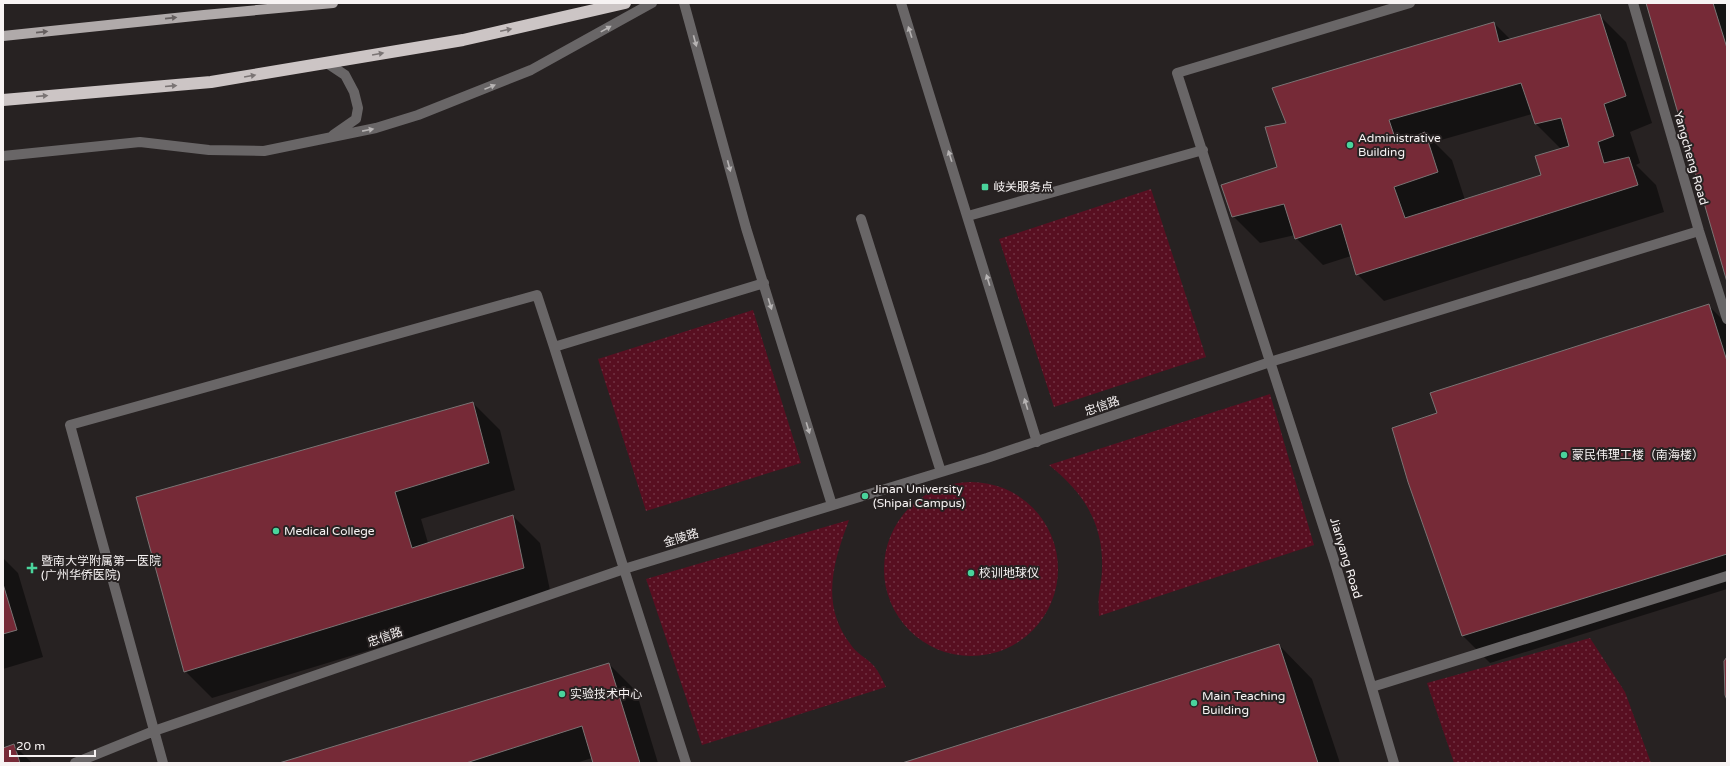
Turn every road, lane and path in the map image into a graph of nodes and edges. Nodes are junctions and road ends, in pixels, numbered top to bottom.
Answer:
1 (333, 3) edge
2 (625, 3) edge
3 (652, 3) edge
4 (684, 3) edge
5 (901, 3) edge
6 (1410, 3) edge
7 (1633, 3) edge
8 (3, 36) edge
9 (327, 63) junction
10 (3, 100) edge
11 (330, 137) junction
12 (1203, 150) junction
13 (3, 156) edge
14 (968, 216) junction
15 (861, 218) dead end
16 (1699, 232) junction
17 (764, 283) junction
18 (1727, 319) edge
19 (554, 347) junction
20 (1270, 362) junction
21 (1037, 442) junction
22 (941, 472) junction
23 (832, 505) junction
24 (624, 568) junction
25 (1727, 576) edge
26 (1372, 688) junction
27 (154, 731) junction
28 (75, 763) edge
29 (163, 763) edge
30 (686, 763) edge
31 (1394, 763) edge

8 -> 1 main road
9 -> 2 highway
11 -> 3 street
4 -> 17 street
14 -> 5 street
6 - 12 street, Jianyang Road
7 - 16 street, Yangcheng Road
10 -> 9 highway
9 - 11 street
11 - 13 street
12 - 14 street
12 - 20 street, Jianyang Road
21 -> 14 street
15 - 22 street
16 - 18 street, Yangcheng Road
16 - 20 street, 忠信路
17 - 19 street
17 -> 23 street
19 - 24 street
19 - 27 street
20 - 21 street, 忠信路
20 - 26 street, Jianyang Road
21 - 22 street, 忠信路
22 - 23 street, 金陵路
23 - 24 street, 金陵路
24 - 27 street, 忠信路
24 - 30 street
25 - 26 street
26 - 31 street, Jianyang Road
27 - 28 street, 忠信路
27 - 29 street

